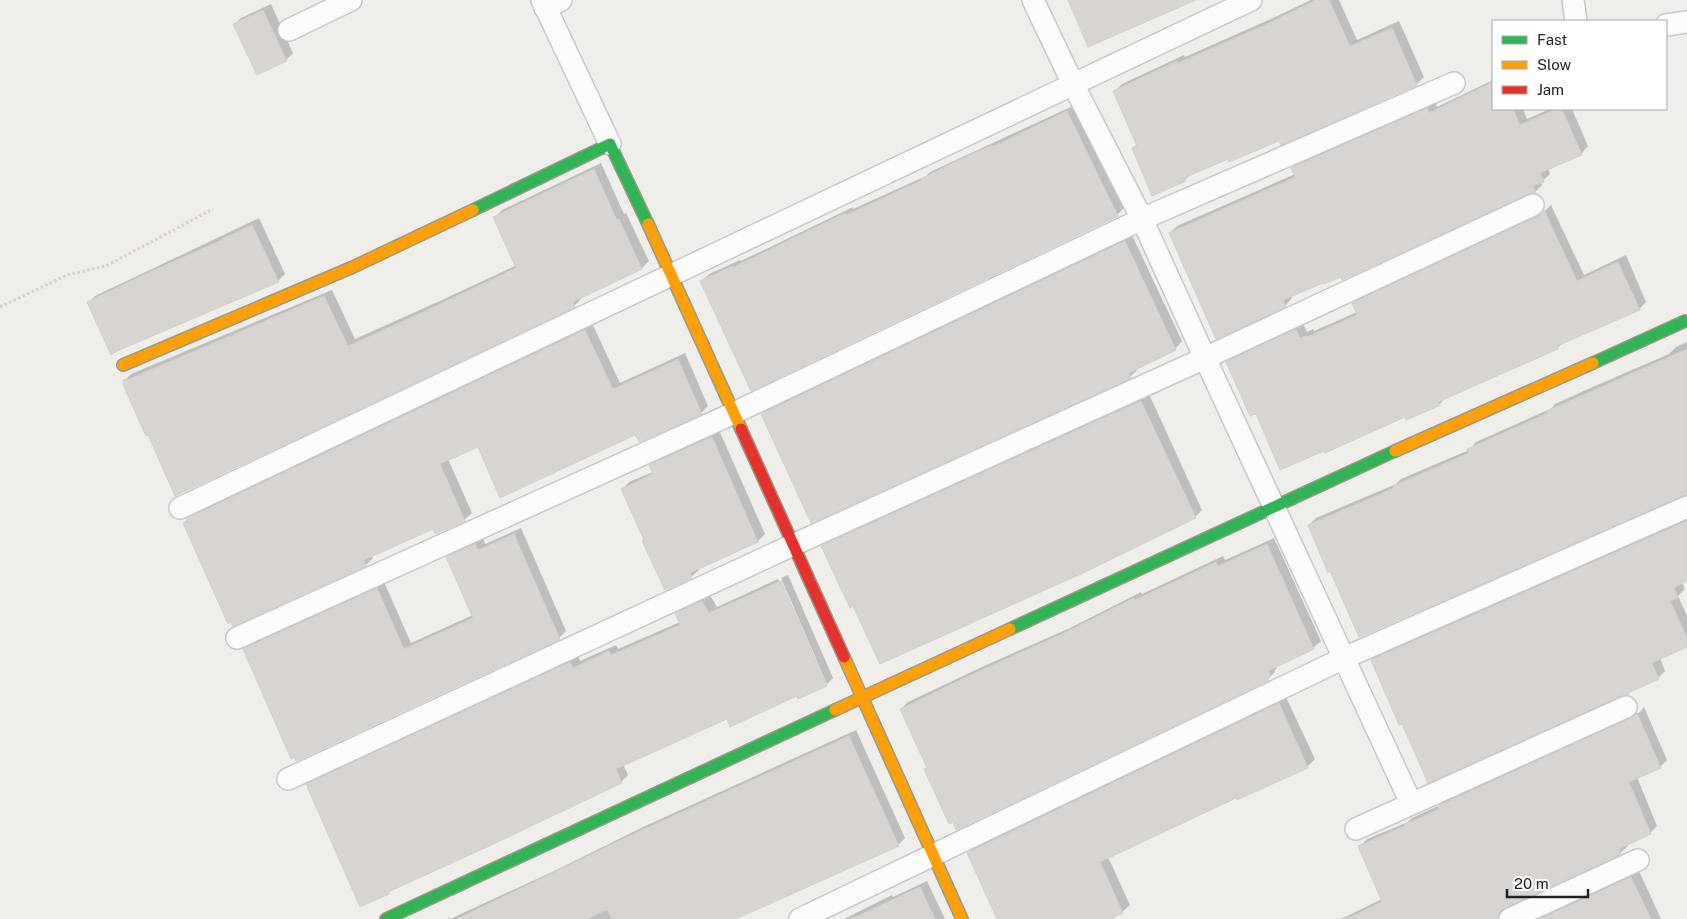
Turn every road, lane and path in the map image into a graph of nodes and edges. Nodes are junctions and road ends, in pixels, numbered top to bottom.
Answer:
1 (351, 0) edge
2 (1033, 0) edge
3 (1252, 0) edge
4 (1573, 0) edge
5 (549, 3) edge
6 (1576, 20) edge
7 (1687, 22) edge
8 (1667, 25) edge
9 (288, 30) dead end
10 (1454, 83) dead end
11 (1074, 84) junction
12 (610, 144) junction
13 (1533, 205) dead end
14 (213, 209) dead end
15 (1142, 219) junction
16 (672, 275) junction
17 (0, 307) edge
18 (1684, 321) dead end
19 (1205, 358) junction
20 (123, 365) dead end
21 (734, 413) junction
22 (1274, 506) junction
23 (1687, 507) edge
24 (180, 508) dead end
25 (793, 545) junction
26 (236, 638) dead end
27 (1344, 658) junction
28 (862, 698) junction
29 (1626, 707) dead end
30 (288, 779) dead end
31 (1411, 803) junction
32 (1356, 829) dead end
33 (933, 855) junction
34 (1638, 860) dead end
35 (386, 919) edge
36 (800, 919) edge
37 (962, 919) edge
38 (1510, 919) edge

1 - 9 street
2 - 11 street
3 - 11 street
4 - 6 street
5 - 12 street
7 - 8 street
10 - 15 street
11 - 15 street
11 - 16 street
12 - 16 street
12 - 20 street
13 - 19 street
14 - 17 path
15 - 19 street
15 - 21 street
16 - 21 street
16 - 24 street
18 - 22 street
19 - 22 street
19 - 25 street
21 - 25 street
21 - 26 street
22 - 27 street
22 - 28 street
23 - 27 street
25 - 28 street
25 - 30 street
27 - 31 street
27 - 33 street
28 - 33 street
28 - 35 street
29 - 31 street
31 - 32 street
33 - 36 street
33 - 37 street
34 - 38 street

